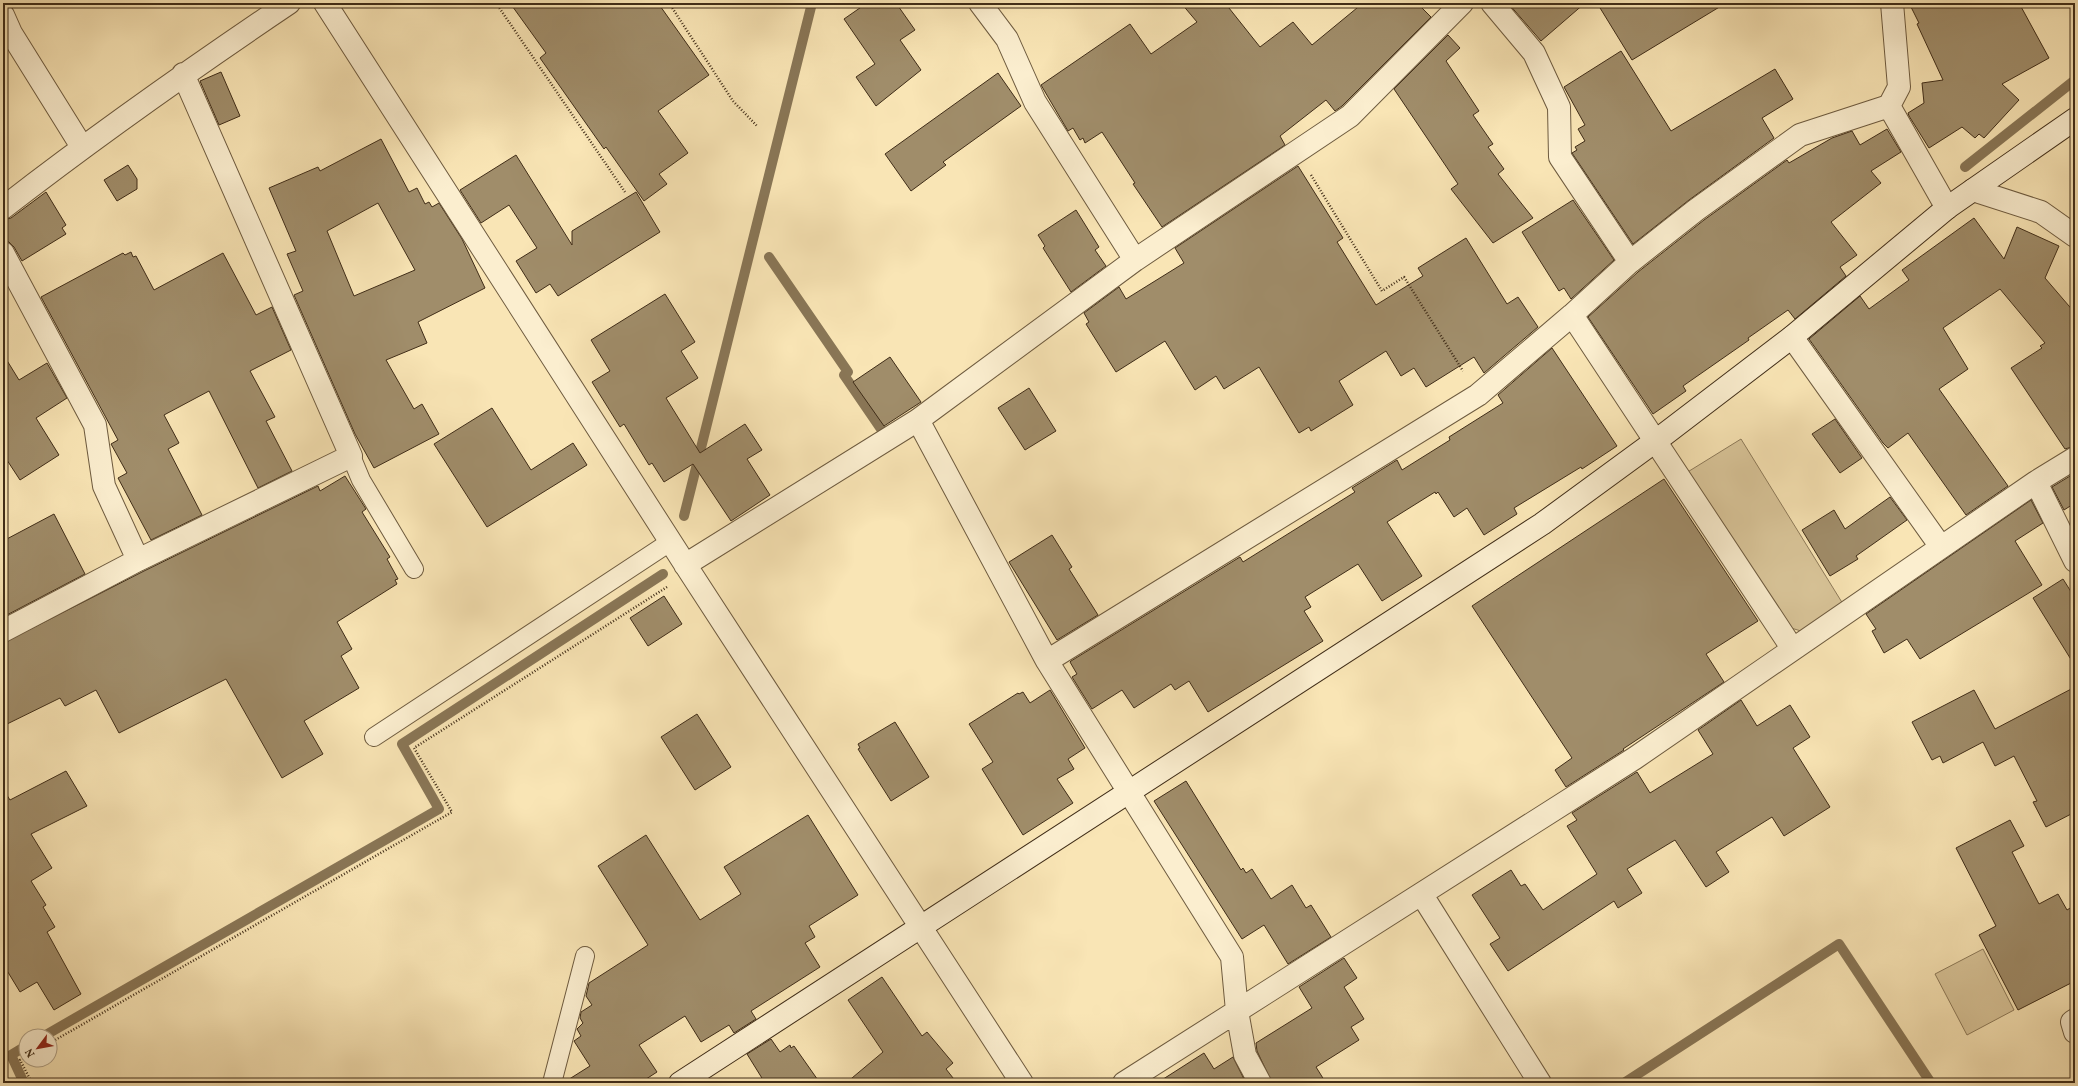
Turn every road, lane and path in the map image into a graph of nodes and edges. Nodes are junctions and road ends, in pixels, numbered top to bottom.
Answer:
1 (289, 3) edge
2 (325, 3) edge
3 (496, 3) edge
4 (669, 3) edge
5 (980, 3) edge
6 (1462, 3) edge
7 (1492, 3) edge
8 (1892, 3) edge
9 (3, 15) edge
10 (183, 74) junction
11 (1889, 106) junction
12 (2075, 119) edge
13 (757, 126) dead end
14 (82, 146) junction
15 (1297, 152) junction
16 (1973, 190) junction
17 (625, 192) dead end
18 (3, 208) edge
19 (1947, 208) junction
20 (2075, 236) edge
21 (3, 252) edge
22 (1135, 260) junction
23 (1630, 262) junction
24 (1572, 315) junction
25 (1792, 336) junction
26 (1478, 395) junction
27 (918, 420) junction
28 (1656, 441) junction
29 (350, 456) junction
30 (2075, 458) edge
31 (2036, 482) junction
32 (670, 542) junction
33 (1941, 547) junction
34 (138, 560) junction
35 (2075, 561) edge
36 (414, 569) dead end
37 (687, 569) junction
38 (3, 631) edge
39 (1792, 648) junction
40 (1047, 661) junction
41 (374, 737) dead end
42 (1129, 790) junction
43 (1422, 895) junction
44 (921, 927) junction
45 (585, 956) dead end
46 (1237, 1011) junction
47 (2075, 1020) edge
48 (2075, 1032) edge
49 (58, 1038) edge
50 (24, 1068) edge
51 (32, 1083) edge
52 (552, 1083) edge
53 (680, 1083) edge
54 (1022, 1083) edge
55 (1124, 1083) edge
56 (1260, 1083) edge
57 (1540, 1083) edge

1 - 10 street
2 - 32 street
3 - 17 path
4 - 13 path
5 - 22 street
6 - 15 street
7 - 23 street
8 - 11 street
9 - 14 street
10 - 14 street
10 - 29 street
11 - 19 street
11 - 23 street
12 - 16 street
14 - 18 street
15 - 22 street
15 - 26 path
16 - 19 street
16 - 20 street
19 - 25 street
21 - 34 street
22 - 27 street
23 - 24 street
24 - 26 street
24 - 28 street
25 - 28 street
25 - 33 street
26 - 40 street
27 - 37 street
27 - 40 street
28 - 39 street
28 - 42 street
29 - 34 street
29 - 36 lane
30 - 31 street
31 - 33 street
31 - 35 street
32 - 37 street
32 - 41 lane
33 - 39 street
34 - 38 street
37 - 44 street
37 - 49 path
39 - 43 street
40 - 42 street
42 - 44 street
42 - 46 street
43 - 46 street
43 - 57 street
44 - 53 street
44 - 54 street
45 - 52 lane
46 - 55 street
46 - 56 street
47 - 48 street
50 - 51 path

